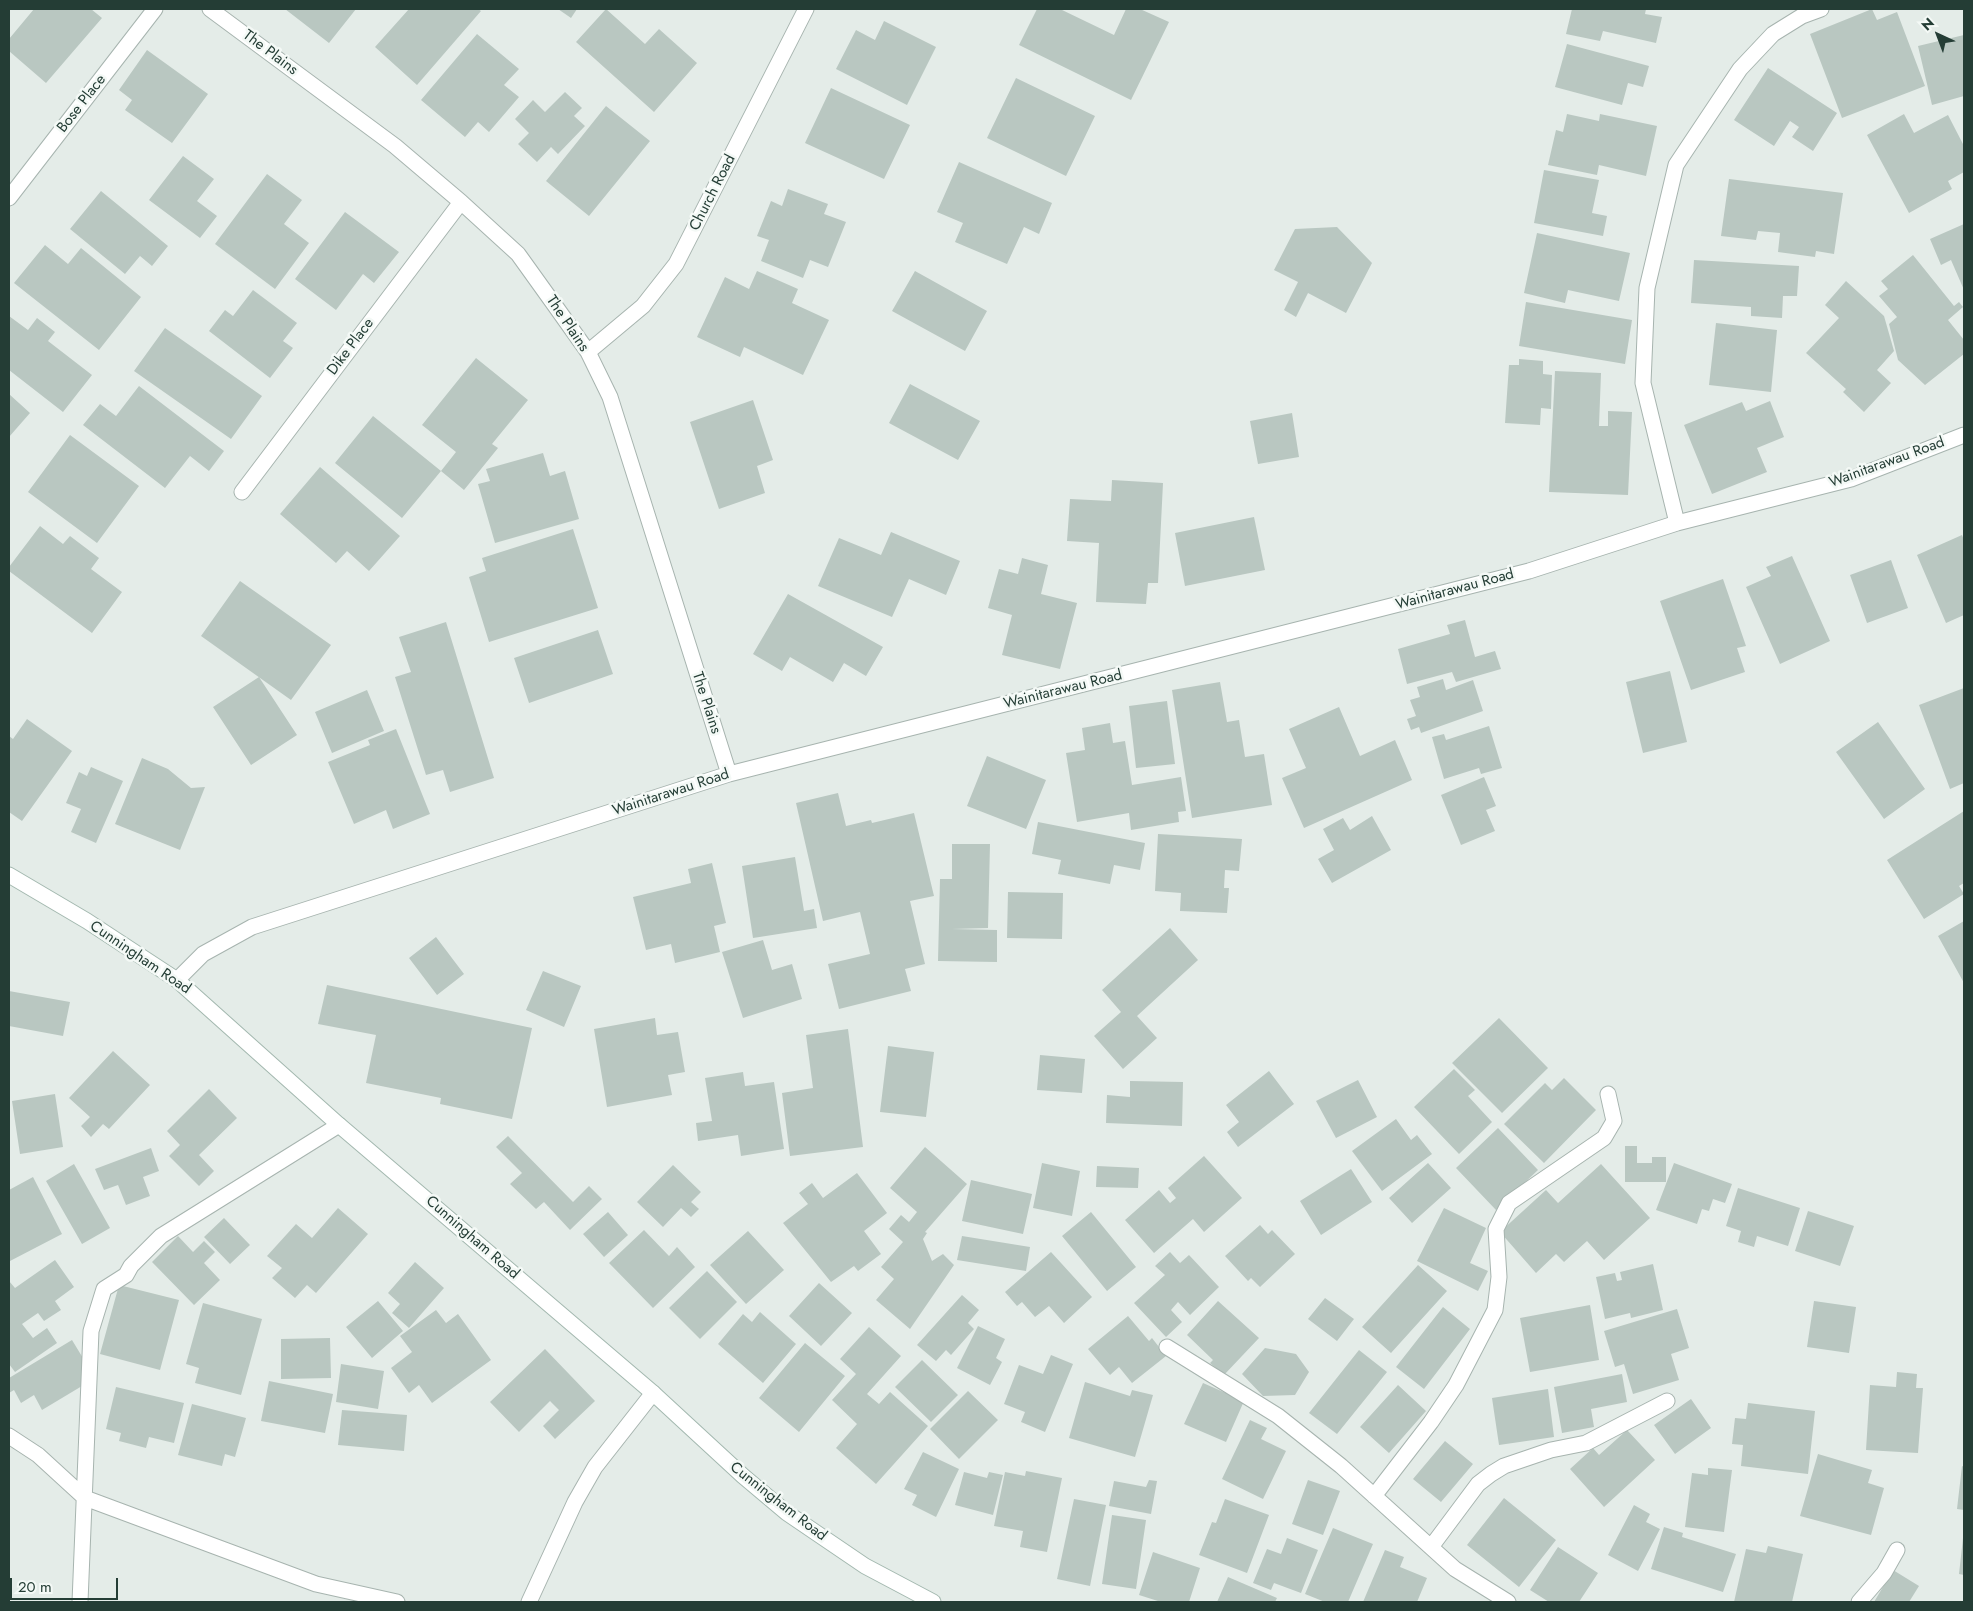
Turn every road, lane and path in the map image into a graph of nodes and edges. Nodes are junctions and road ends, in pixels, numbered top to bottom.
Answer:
1 (155, 9) edge
2 (210, 9) edge
3 (806, 9) edge
4 (1820, 9) edge
5 (9, 198) edge
6 (461, 202) junction
7 (588, 352) junction
8 (1964, 435) edge
9 (242, 492) dead end
10 (1677, 522) junction
11 (729, 774) junction
12 (9, 875) edge
13 (177, 980) junction
14 (1608, 1094) dead end
15 (339, 1125) junction
16 (1167, 1348) dead end
17 (653, 1393) junction
18 (1667, 1401) dead end
19 (9, 1436) edge
20 (1374, 1496) junction
21 (85, 1498) junction
22 (1431, 1547) junction
23 (1897, 1550) dead end
24 (80, 1602) edge
25 (397, 1602) edge
26 (528, 1602) edge
27 (934, 1602) edge
28 (1508, 1602) edge
29 (1859, 1602) edge

1 - 5 street, Bose Place
2 - 6 street, The Plains
3 - 7 street, Church Road
4 - 10 street
6 - 7 street, The Plains
6 - 9 street, Dike Place
7 - 11 street, The Plains
8 - 10 street, Wainitarawau Road
10 - 11 street, Wainitarawau Road
11 - 13 street, Wainitarawau Road
12 - 13 street, Cunningham Road
13 - 15 street, Cunningham Road
14 - 20 street
15 - 17 street, Cunningham Road
15 - 21 street
16 - 20 street
17 - 26 street
17 - 27 street, Cunningham Road
18 - 22 street
19 - 21 street
20 - 22 street
21 - 24 street
21 - 25 street
22 - 28 street
23 - 29 street

